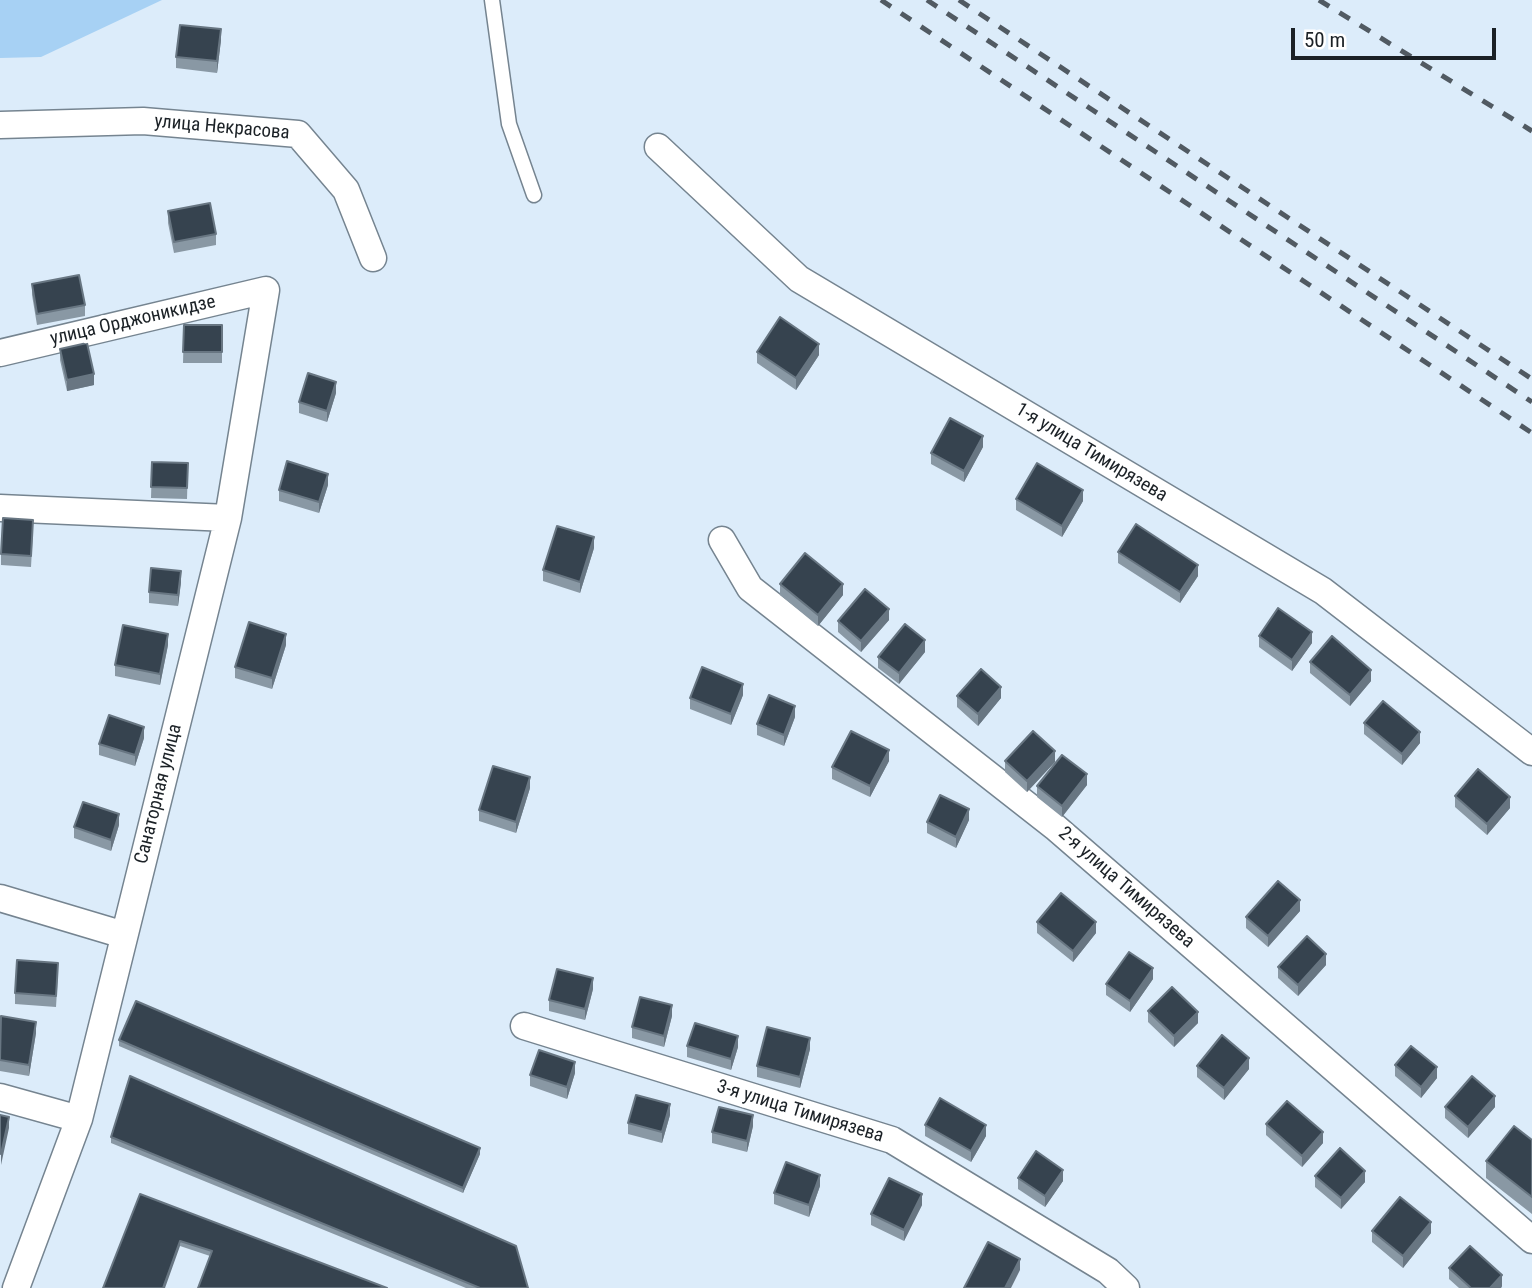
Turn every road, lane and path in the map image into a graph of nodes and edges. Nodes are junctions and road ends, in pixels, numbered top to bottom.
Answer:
1 (492, 0) edge
2 (0, 125) edge
3 (658, 147) dead end
4 (534, 195) dead end
5 (373, 258) dead end
6 (266, 290) joint
7 (0, 353) edge
8 (0, 508) edge
9 (228, 518) junction
10 (722, 540) dead end
11 (1532, 752) edge
12 (0, 898) edge
13 (124, 934) junction
14 (524, 1026) dead end
15 (0, 1097) edge
16 (79, 1119) junction
17 (1532, 1240) edge
18 (16, 1288) edge
19 (1126, 1288) edge

1 - 4 lane
2 - 5 street, улица Некрасова
3 - 11 street, 1-я улица Тимирязева
6 - 7 street, улица Орджоникидзе
6 - 9 street, Санаторная улица
8 - 9 street
9 - 13 street, Санаторная улица
10 - 17 street, 2-я улица Тимирязева
12 - 13 street
13 - 16 street, Санаторная улица
14 - 19 street, 3-я улица Тимирязева
15 - 16 street
16 - 18 street, Санаторная улица

